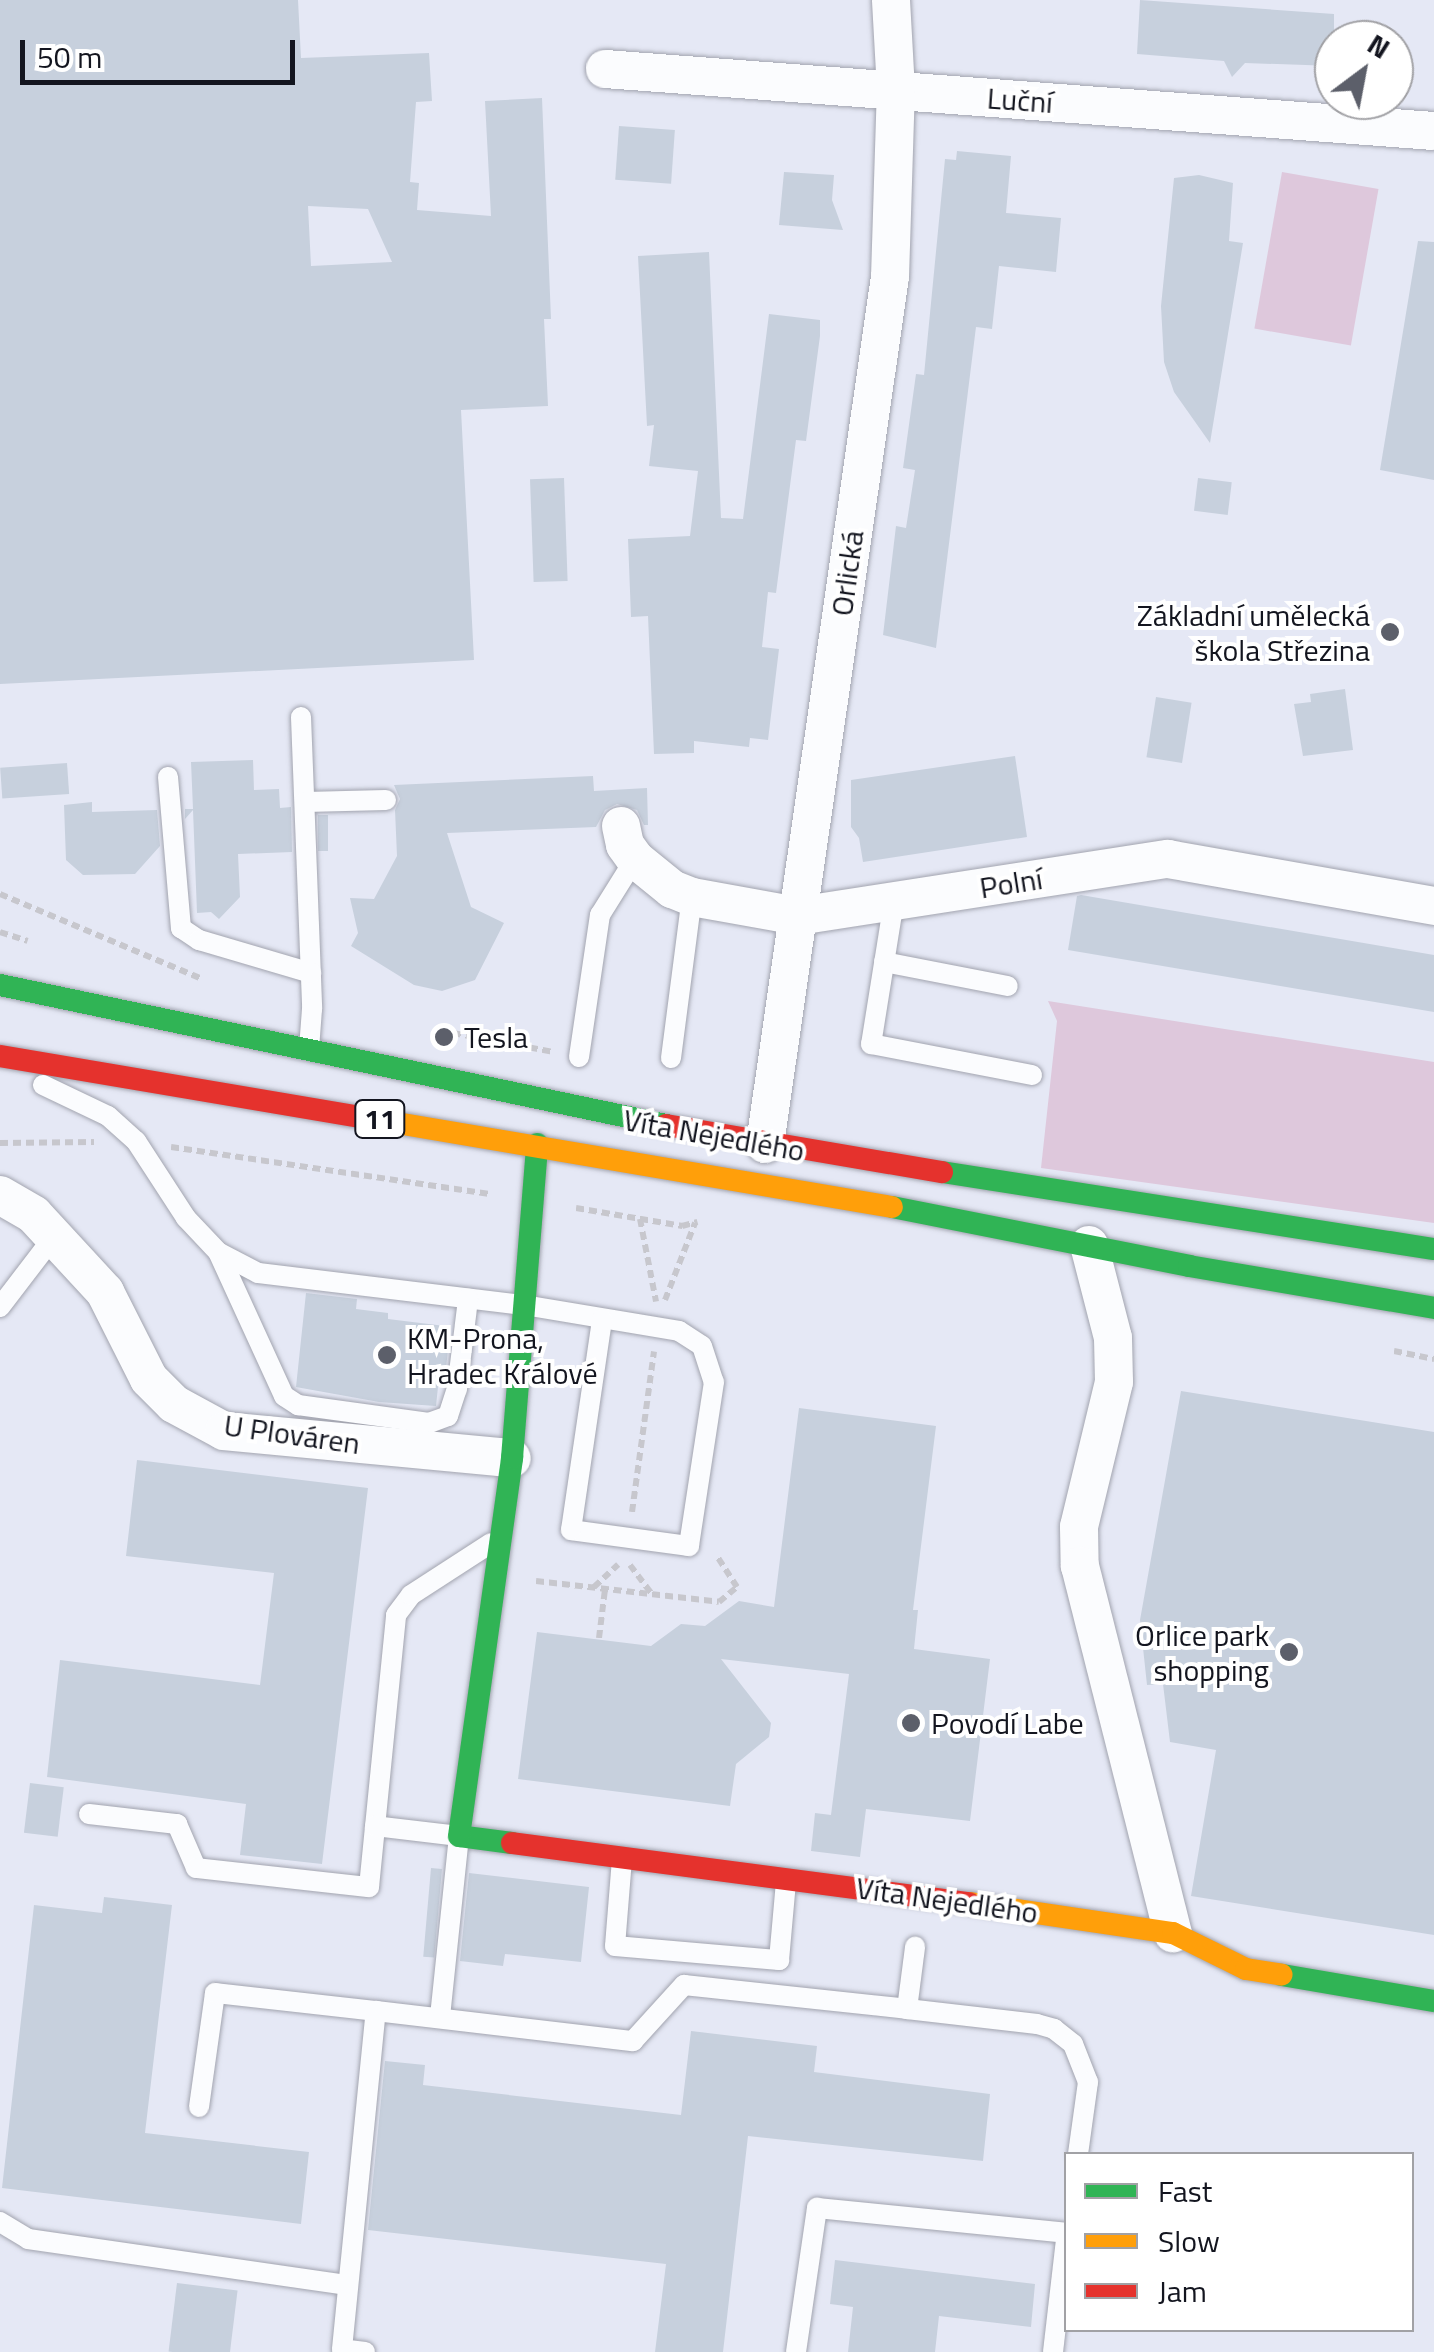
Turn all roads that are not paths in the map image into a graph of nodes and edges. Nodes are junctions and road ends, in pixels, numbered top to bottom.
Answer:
1 (891, 0) edge
2 (605, 69) dead end
3 (896, 90) junction
4 (1434, 132) edge
5 (302, 717) dead end
6 (168, 777) dead end
7 (386, 800) dead end
8 (305, 802) junction
9 (628, 843) joint
10 (692, 898) junction
11 (894, 901) junction
12 (1434, 906) edge
13 (798, 916) junction
14 (884, 962) junction
15 (311, 973) junction
16 (0, 985) edge
17 (1008, 986) dead end
18 (309, 1051) junction
19 (0, 1056) edge
20 (578, 1057) road end
21 (672, 1058) dead end
22 (0, 1066) edge
23 (1032, 1075) dead end
24 (536, 1144) junction
25 (764, 1144) junction
26 (0, 1195) edge
27 (55, 1235) junction
28 (1089, 1245) junction
29 (1434, 1248) edge
30 (218, 1252) junction
31 (468, 1299) junction
32 (524, 1305) junction
33 (0, 1307) edge
34 (1434, 1308) edge
35 (602, 1319) junction
36 (512, 1458) junction
37 (501, 1536) junction
38 (89, 1814) dead end
39 (375, 1826) junction
40 (460, 1836) junction
41 (622, 1857) junction
42 (786, 1879) junction
43 (1173, 1933) junction
44 (915, 1947) dead end
45 (1434, 2001) edge
46 (907, 2009) junction
47 (376, 2011) junction
48 (440, 2018) junction
49 (200, 2107) dead end
50 (1078, 2152) edge
51 (0, 2222) edge
52 (1064, 2236) edge
53 (1064, 2255) edge
54 (348, 2285) junction
55 (365, 2352) edge
56 (796, 2352) edge
57 (1054, 2352) edge

1 - 3 street, Orlická
2 - 3 street, Luční
3 - 4 street, Luční
3 - 13 street, Orlická
5 - 8 lane
6 - 15 lane
7 - 8 lane
8 - 15 lane
9 - 10 street, Polní
9 - 20 lane
10 - 13 street, Polní
10 - 21 lane
11 - 12 street, Polní
11 - 13 street, Polní
11 - 14 lane
13 - 25 street, Orlická
14 - 17 lane
14 - 23 lane
15 - 18 lane
16 - 18 main road, Víta Nejedlého / 11
18 - 25 main road, Víta Nejedlého / 11
19 - 24 main road, Víta Nejedlého / 11
22 - 30 lane
24 - 28 main road, Víta Nejedlého / 11
24 - 32 main road
25 - 29 main road, Víta Nejedlého / 11
26 - 27 street, U Plováren
27 - 33 lane
27 - 36 street, U Plováren
28 - 34 main road, Víta Nejedlého / 11
28 - 43 street
30 - 31 lane
30 - 31 lane
31 - 32 lane
32 - 35 lane
32 - 36 main road
35 - 35 lane
36 - 37 main road
37 - 39 lane
37 - 40 main road
38 - 39 lane
39 - 40 lane
40 - 41 main road, Víta Nejedlého
40 - 48 lane
41 - 42 main road, Víta Nejedlého
41 - 42 lane
42 - 43 main road, Víta Nejedlého
43 - 45 main road, Víta Nejedlého
44 - 46 lane
46 - 48 lane
46 - 50 lane
47 - 48 lane
47 - 49 lane
47 - 54 lane
51 - 54 lane
52 - 56 lane
53 - 57 lane
54 - 55 lane

